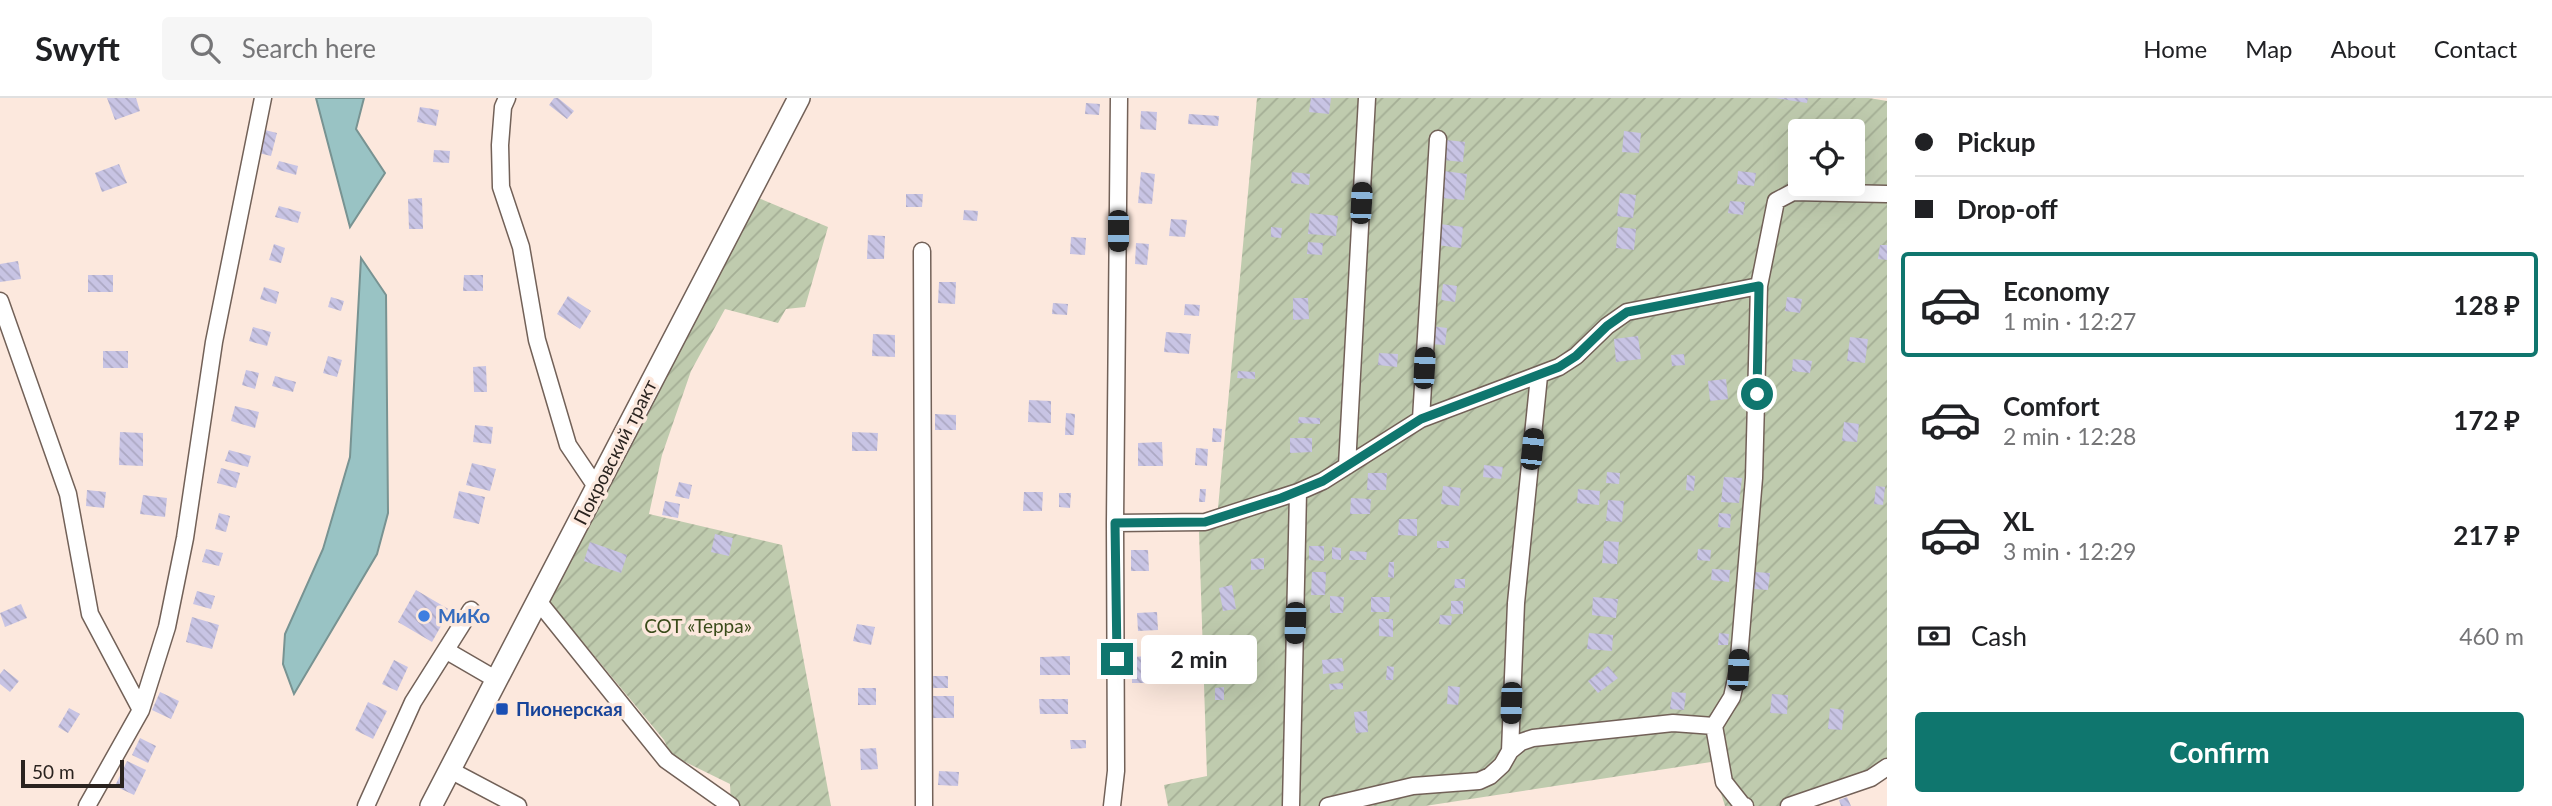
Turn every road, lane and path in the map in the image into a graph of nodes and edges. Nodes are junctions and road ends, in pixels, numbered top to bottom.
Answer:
1 (263, 98) edge
2 (508, 98) edge
3 (799, 98) edge
4 (1119, 98) edge
5 (1367, 98) edge
6 (1438, 139) dead end
7 (1887, 194) edge
8 (922, 251) dead end
9 (1759, 286) junction
10 (0, 302) edge
11 (1539, 376) junction
12 (1421, 419) junction
13 (1347, 466) junction
14 (597, 488) junction
15 (1298, 492) junction
16 (1115, 523) junction
17 (538, 601) junction
18 (471, 610) dead end
19 (447, 651) junction
20 (497, 680) junction
21 (141, 710) junction
22 (1714, 726) junction
23 (1510, 751) junction
24 (1887, 767) edge
25 (450, 770) junction
26 (87, 806) edge
27 (366, 806) edge
28 (431, 806) edge
29 (518, 806) edge
30 (731, 806) edge
31 (923, 806) edge
32 (1112, 806) edge
33 (1291, 806) edge
34 (1328, 806) edge
35 (1745, 806) edge
36 (1789, 806) edge

1 - 21 street
2 - 14 street
3 - 14 main road, Покровский тракт
4 - 16 street
5 - 13 street
6 - 12 street
7 - 9 street
8 - 31 street
9 - 11 street
9 - 22 street
10 - 21 street
11 - 12 street
11 - 23 street
12 - 13 street
13 - 15 street
14 - 17 main road, Покровский тракт
15 - 16 street
15 - 33 street
16 - 32 street
17 - 20 main road, Покровский тракт
17 - 30 street
18 - 19 street
19 - 20 street
19 - 27 street
20 - 25 main road, Покровский тракт
21 - 26 street
22 - 23 street
22 - 35 street
23 - 34 street
24 - 36 street
25 - 28 main road, Покровский тракт
25 - 29 street

